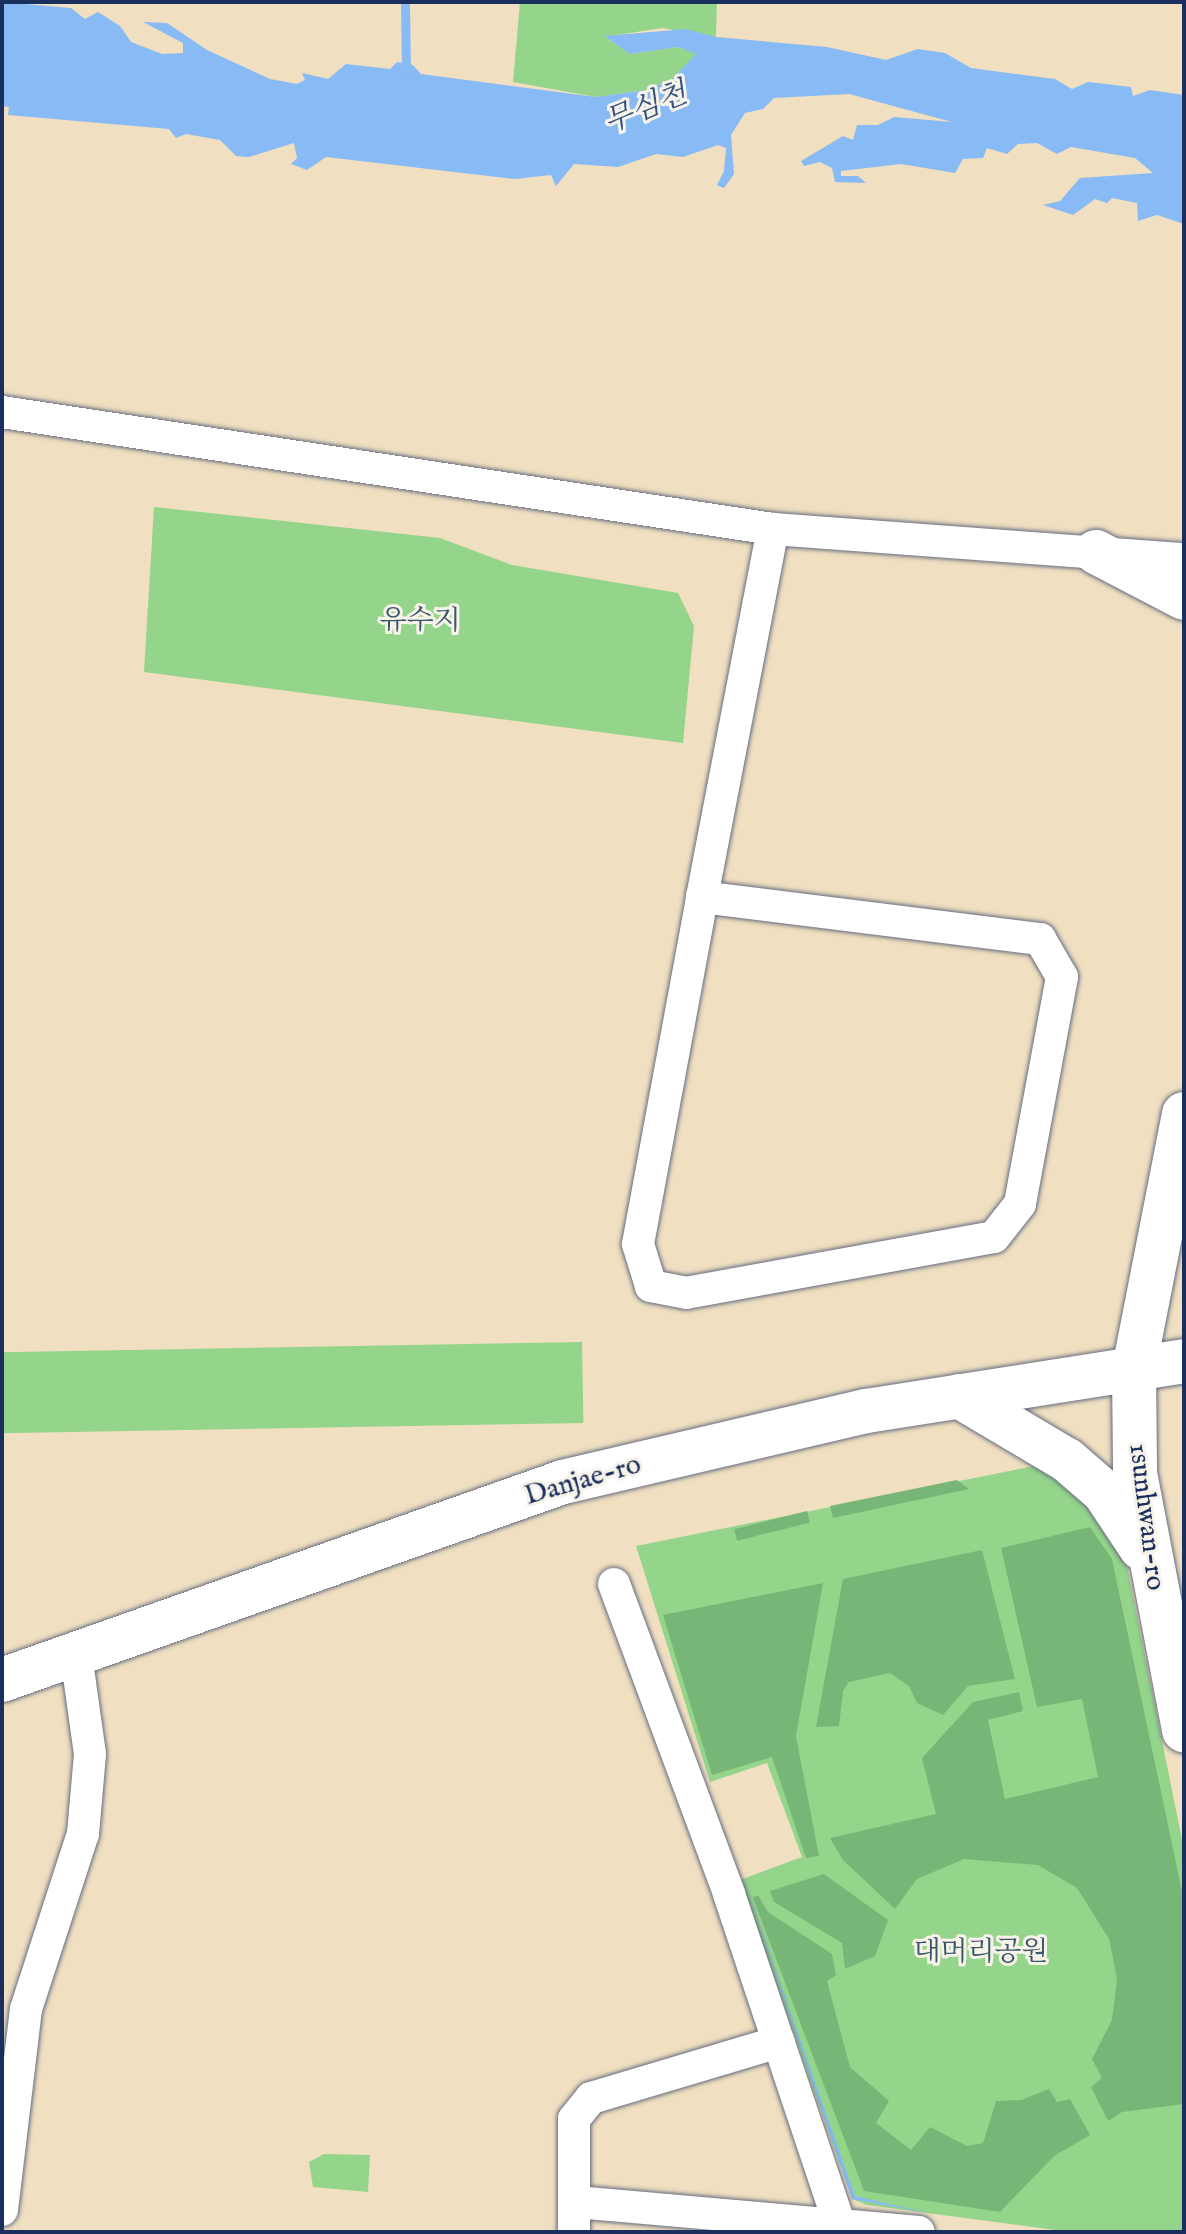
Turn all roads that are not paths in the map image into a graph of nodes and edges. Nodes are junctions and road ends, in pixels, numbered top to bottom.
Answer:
1 (2, 412) edge
2 (773, 529) junction
3 (1096, 552) junction
4 (1184, 559) edge
5 (1184, 598) edge
6 (702, 897) junction
7 (1184, 1114) edge
8 (1184, 1361) edge
9 (1134, 1370) junction
10 (959, 1396) junction
11 (1151, 1565) junction
12 (614, 1584) dead end
13 (76, 1654) junction
14 (2, 1680) edge
15 (1184, 1730) edge
16 (779, 2042) junction
17 (2, 2210) edge
18 (575, 2217) edge
19 (840, 2225) junction
20 (919, 2232) edge

1 - 2 street
2 - 3 street
2 - 6 street
3 - 4 street
3 - 5 street
6 - 6 street
7 - 9 street, 1sunhwan-ro
8 - 9 street, Danjae-ro
9 - 10 street, Danjae-ro
9 - 11 street, 1sunhwan-ro
10 - 11 street
10 - 13 street, Danjae-ro
11 - 15 street, 1sunhwan-ro
12 - 16 street
13 - 14 street, Danjae-ro
13 - 17 street
16 - 18 street
16 - 19 street
18 - 19 street
19 - 20 street

